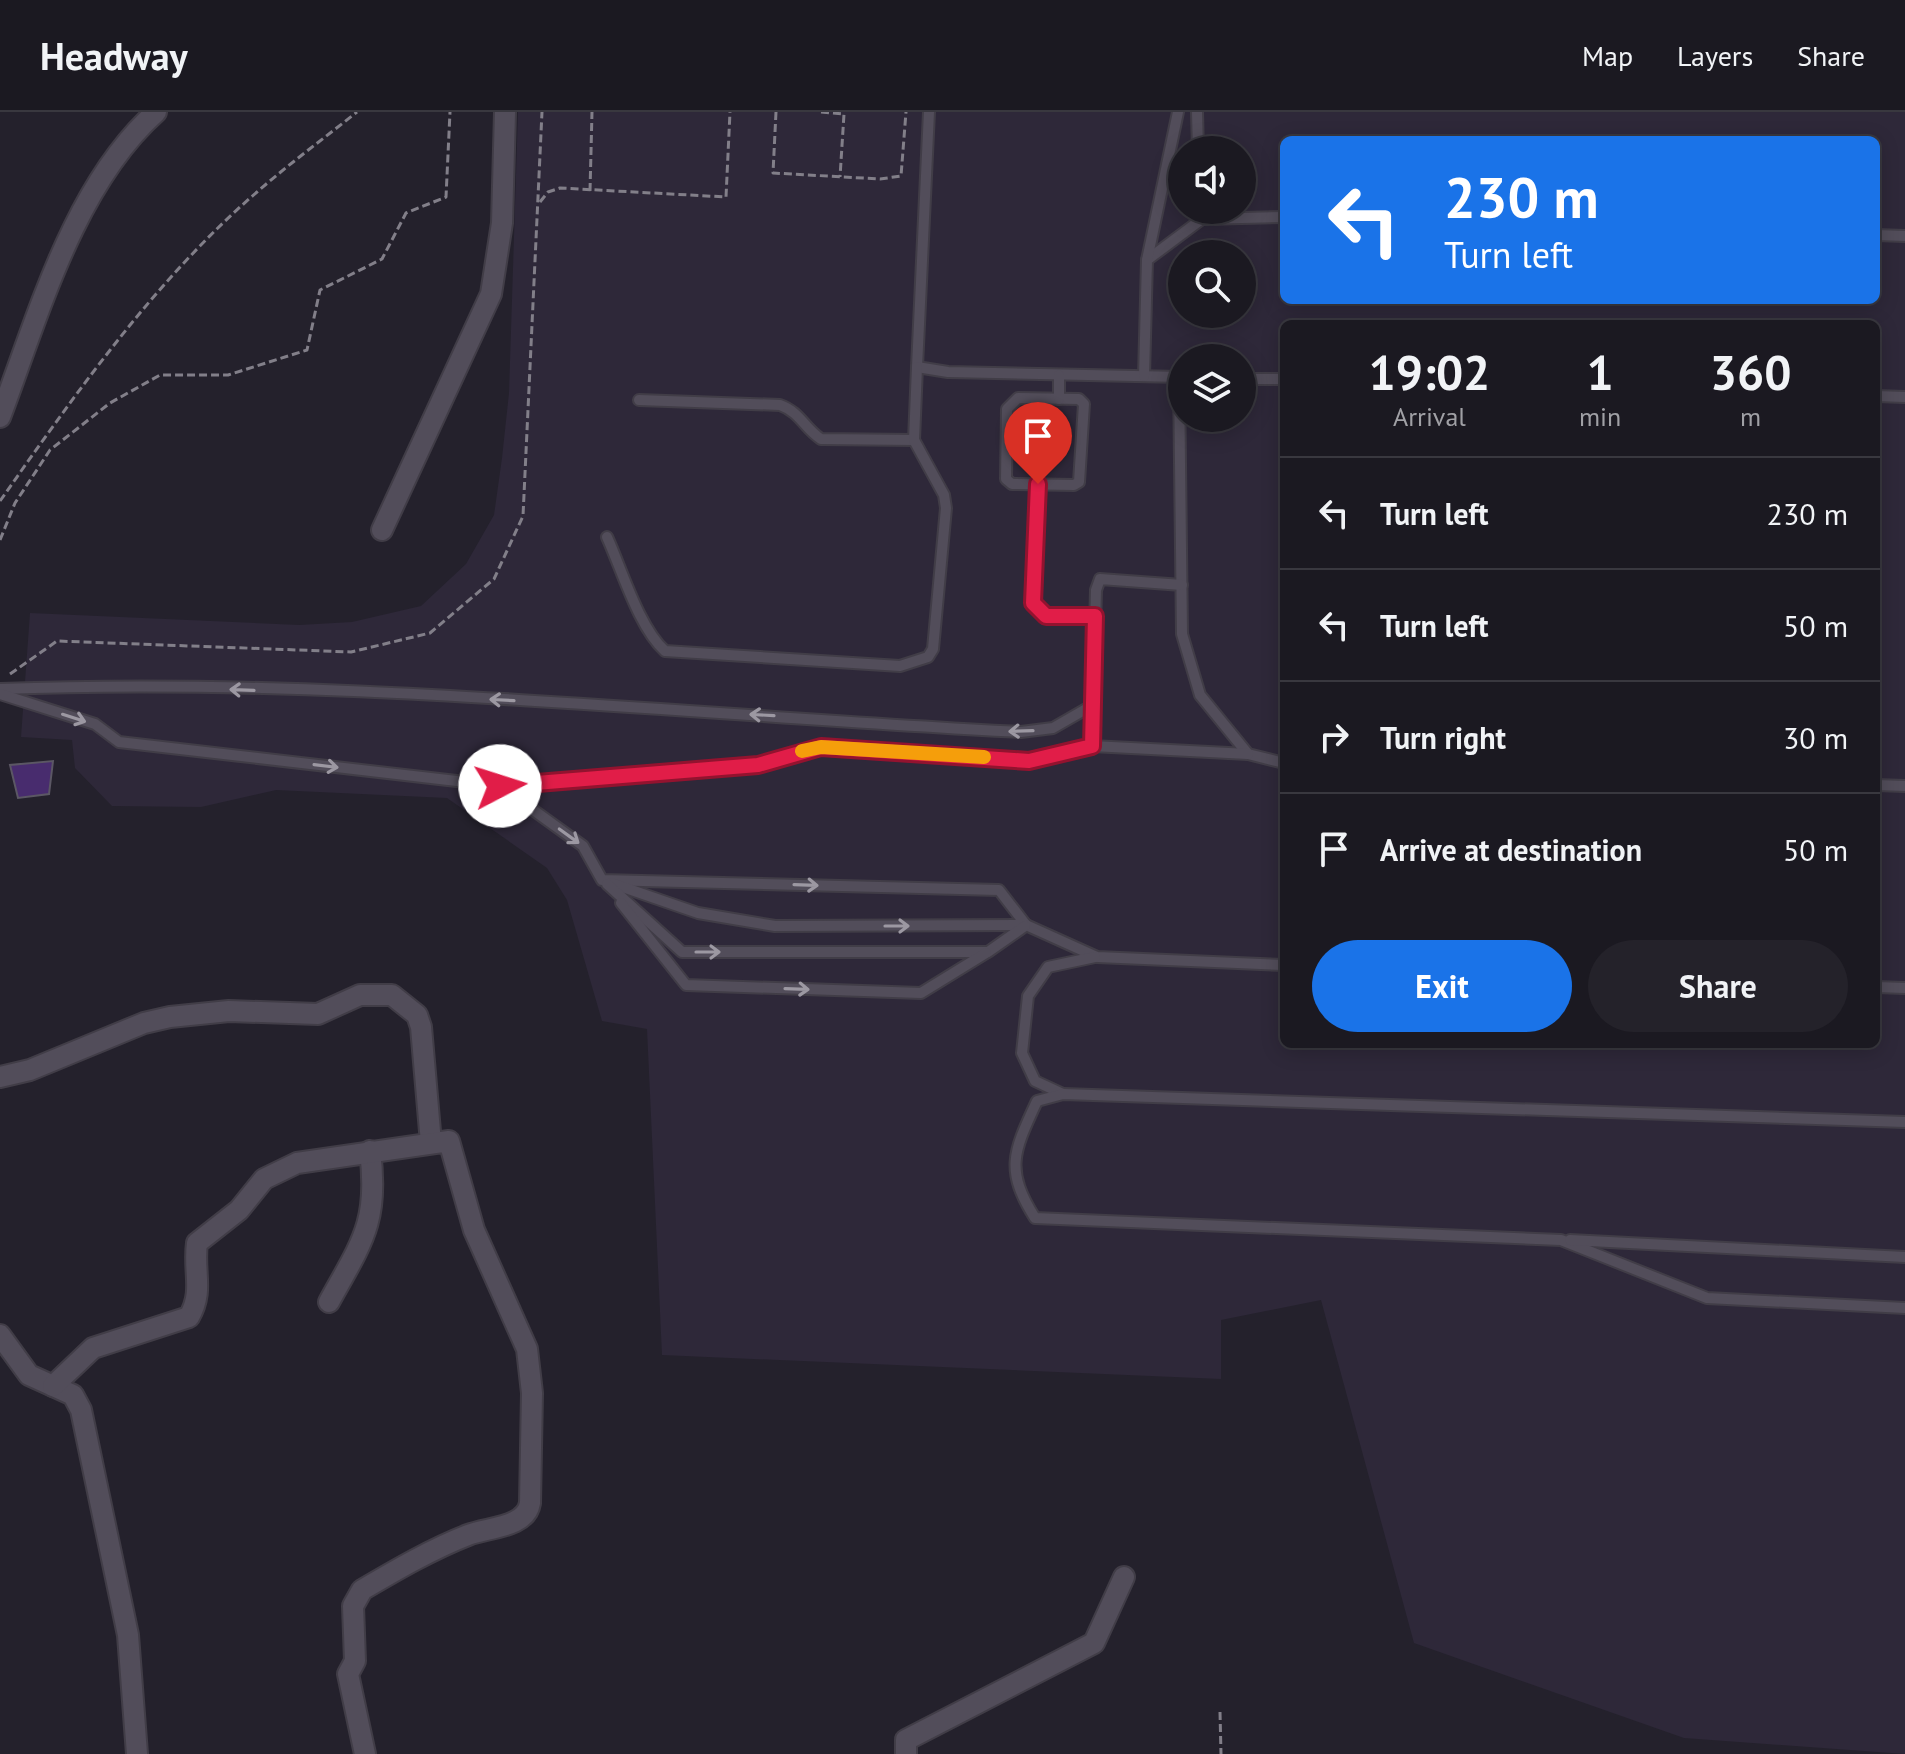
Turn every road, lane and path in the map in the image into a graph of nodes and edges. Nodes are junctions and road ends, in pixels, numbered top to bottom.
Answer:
1 (156, 112) edge
2 (357, 112) edge
3 (450, 112) edge
4 (505, 112) edge
5 (592, 112) edge
6 (730, 112) edge
7 (776, 112) edge
8 (824, 112) edge
9 (906, 112) edge
10 (929, 112) edge
11 (1178, 112) edge
12 (1197, 112) edge
13 (1198, 136) edge
14 (840, 177) junction
15 (590, 191) junction
16 (540, 202) dead end
17 (1256, 215) edge
18 (1280, 217) edge
19 (1195, 224) edge
20 (1880, 235) edge
21 (1905, 236) edge
22 (1147, 260) junction
23 (917, 367) junction
24 (1059, 375) junction
25 (1144, 376) junction
26 (1168, 377) edge
27 (1256, 379) edge
28 (1280, 379) edge
29 (1880, 396) edge
30 (1905, 397) edge
31 (1059, 399) junction
32 (639, 400) dead end
33 (0, 417) edge
34 (1181, 432) edge
35 (914, 440) junction
36 (1038, 484) junction
37 (0, 501) edge
38 (382, 530) dead end
39 (607, 537) dead end
40 (0, 540) edge
41 (1182, 585) junction
42 (1095, 616) junction
43 (0, 692) edge
44 (1093, 705) junction
45 (1092, 746) junction
46 (1248, 754) junction
47 (1280, 762) edge
48 (1880, 785) edge
49 (500, 786) junction
50 (1905, 786) edge
51 (602, 880) junction
52 (1026, 925) junction
53 (988, 952) junction
54 (1097, 957) junction
55 (1280, 965) edge
56 (1880, 987) edge
57 (1905, 988) edge
58 (0, 1077) edge
59 (1063, 1094) junction
60 (1905, 1122) edge
61 (431, 1143) junction
62 (370, 1151) junction
63 (1561, 1240) junction
64 (1905, 1257) edge
65 (329, 1302) dead end
66 (1905, 1308) edge
67 (0, 1335) edge
68 (53, 1386) junction
69 (1124, 1577) dead end
70 (1220, 1712) dead end
71 (137, 1754) edge
72 (365, 1754) edge
73 (906, 1754) edge
74 (1221, 1754) edge

1 - 33 street
2 - 37 path
3 - 40 path
4 - 38 street
5 - 15 path
6 - 15 path
7 - 14 path
8 - 14 path
9 - 14 path
10 - 23 lane
11 - 22 lane
12 - 13 lane
15 - 16 path
17 - 18 lane
19 - 22 lane
20 - 21 lane
22 - 25 lane
23 - 24 lane
23 - 35 lane
24 - 25 lane
24 - 31 lane
25 - 26 lane
27 - 28 lane
29 - 30 lane
31 - 36 lane
31 - 36 lane
32 - 35 lane
34 - 41 lane
35 - 39 lane
36 - 42 lane
41 - 42 lane
41 - 46 lane
42 - 44 lane
44 -> 43 lane
43 -> 49 lane
44 - 45 lane
45 - 46 lane
45 - 49 lane
46 - 47 lane
48 - 50 lane
49 -> 51 lane
51 -> 52 lane
51 -> 52 lane
51 -> 53 lane
51 -> 53 lane
52 - 53 lane
52 - 54 lane
54 - 55 lane
54 - 59 lane
56 - 57 lane
58 - 61 street
59 - 60 lane
59 - 63 lane
61 - 62 street
61 - 72 street
62 - 65 street
62 - 68 street
63 - 64 lane
63 - 66 lane
67 - 68 street
68 - 71 street
69 - 73 street
70 - 74 path

